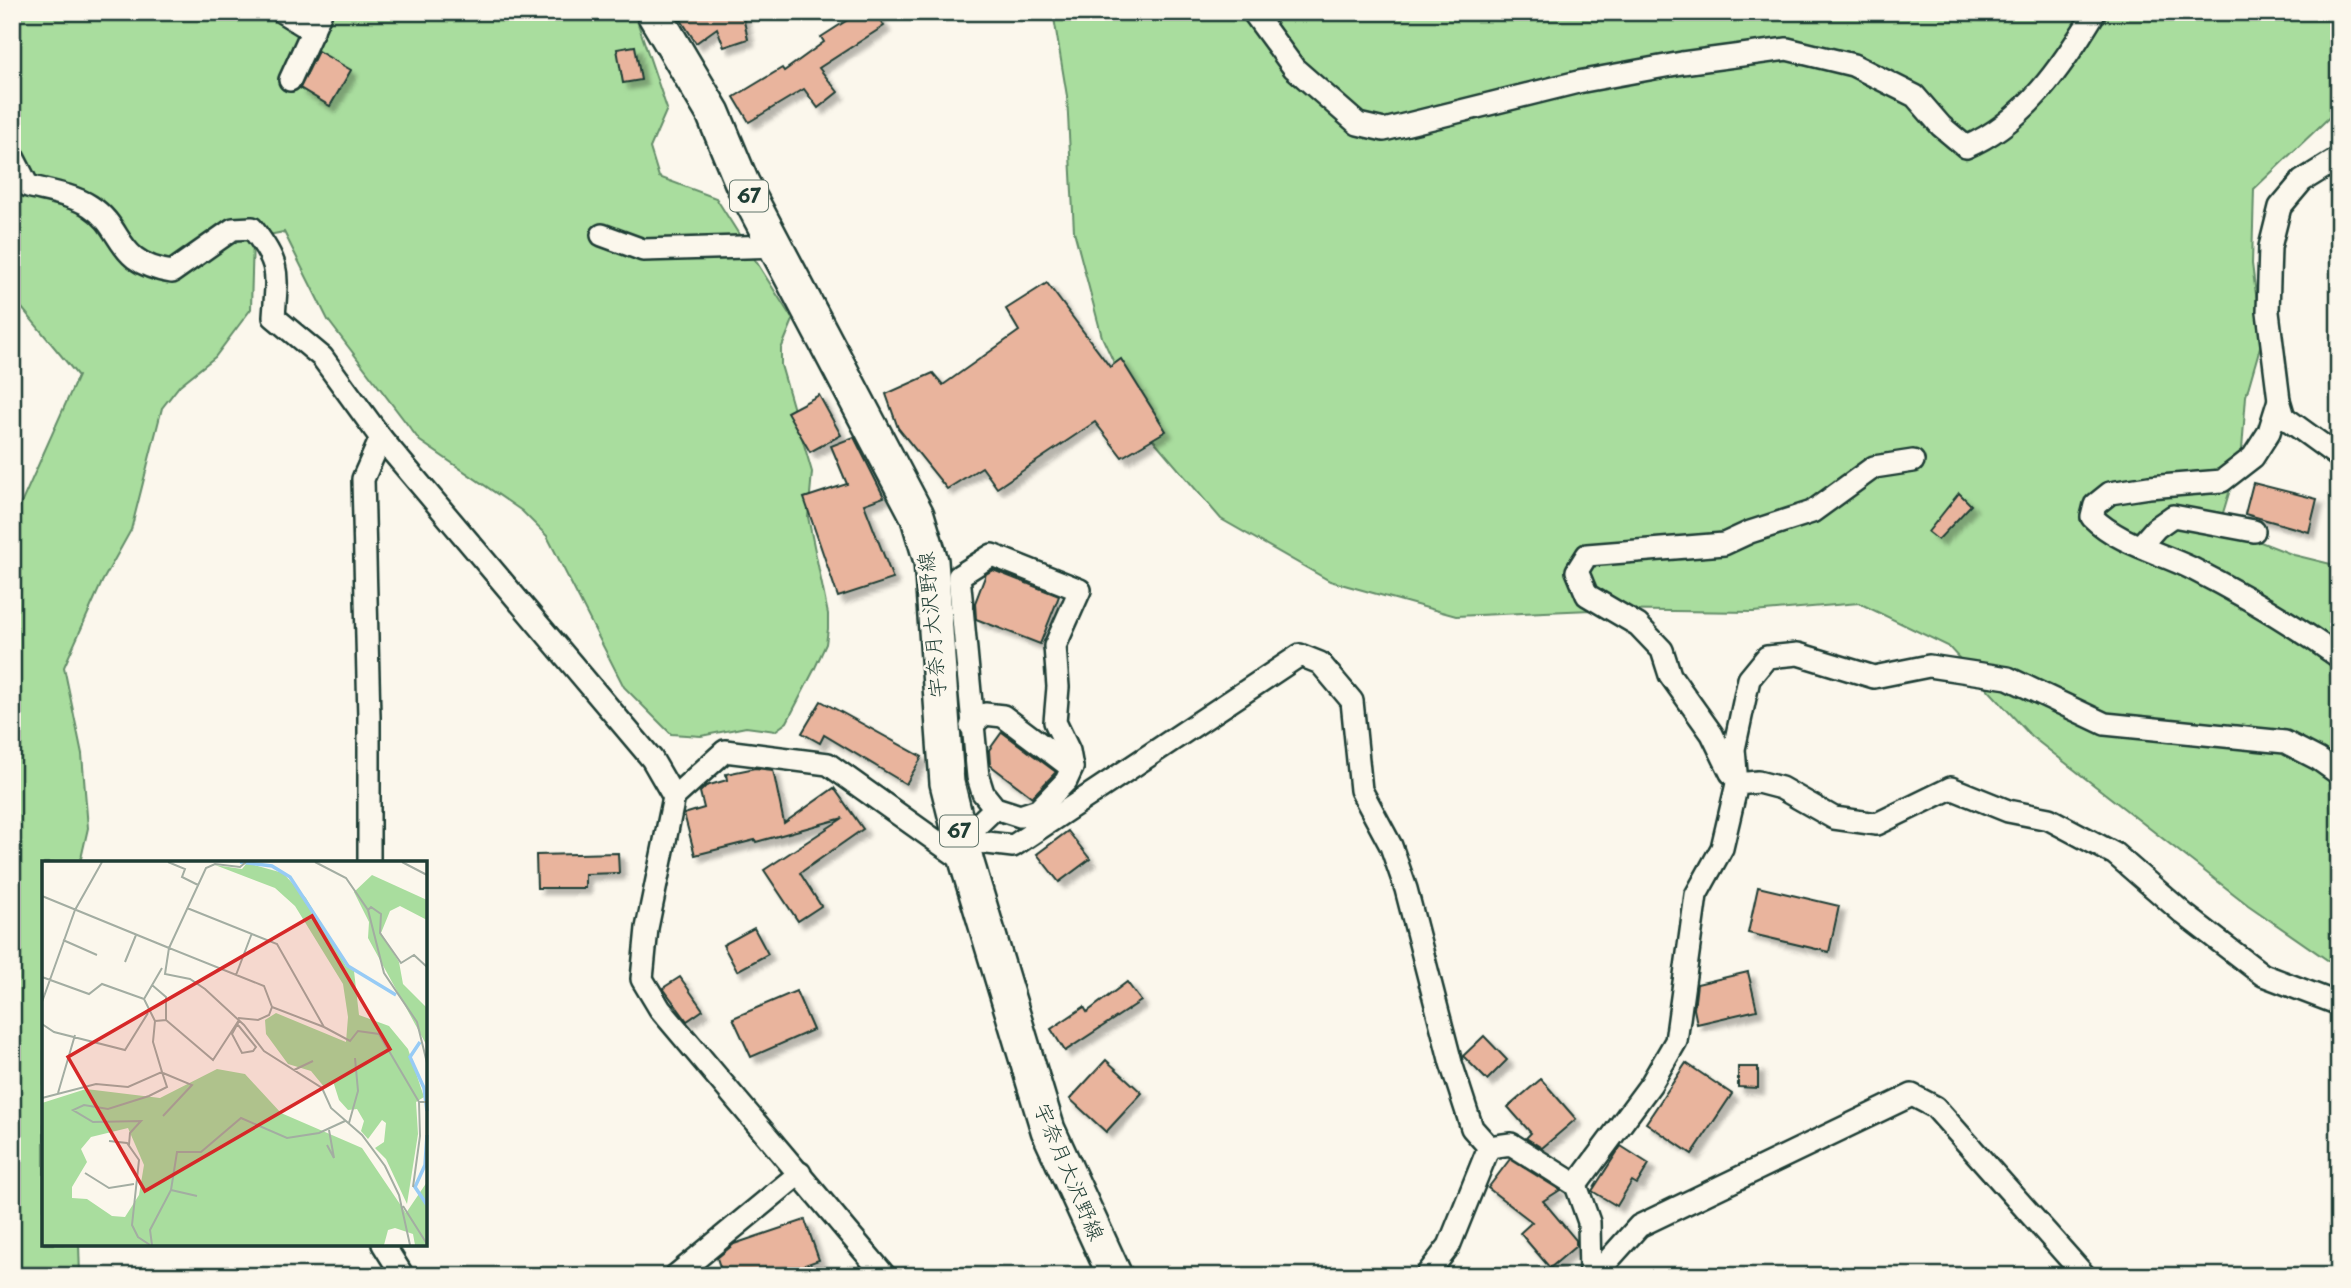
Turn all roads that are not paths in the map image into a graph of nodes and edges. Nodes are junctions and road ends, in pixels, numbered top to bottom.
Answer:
1 (282, 12) edge
2 (653, 12) edge
3 (1253, 12) edge
4 (2095, 12) edge
5 (317, 21) edge
6 (290, 80) dead end
7 (12, 155) edge
8 (2339, 158) edge
9 (602, 235) dead end
10 (776, 246) junction
11 (2279, 400) junction
12 (381, 438) junction
13 (2339, 457) edge
14 (1913, 461) dead end
15 (2254, 531) dead end
16 (2140, 546) junction
17 (2339, 657) edge
18 (971, 726) junction
19 (1072, 768) junction
20 (2339, 774) edge
21 (1737, 784) junction
22 (674, 797) junction
23 (995, 808) junction
24 (965, 851) junction
25 (369, 861) edge
26 (2339, 1004) edge
27 (1489, 1147) junction
28 (800, 1172) junction
29 (1576, 1185) junction
30 (384, 1246) edge
31 (402, 1276) edge
32 (675, 1276) edge
33 (885, 1276) edge
34 (1115, 1276) edge
35 (1426, 1276) edge
36 (1592, 1276) edge
37 (2085, 1276) edge

1 - 5 street
2 - 10 main road, 宇奈月大沢野線 / 67
3 - 4 street
5 - 6 street
7 - 12 street
8 - 11 street
9 - 10 street
10 - 24 main road, 宇奈月大沢野線 / 67
11 - 13 street
11 - 16 street
12 - 22 street
12 - 25 street
14 - 21 street
15 - 16 street
16 - 17 street
18 - 19 street
18 - 19 street
18 - 23 street
19 - 23 street
20 - 21 street
21 - 26 street
21 - 29 street
22 - 24 street
22 - 28 street
23 - 24 street
24 - 27 street
24 - 34 main road, 宇奈月大沢野線 / 67
27 - 29 street
27 - 35 street
28 - 32 street
28 - 33 street
29 - 36 street
30 - 31 street
36 - 37 street

